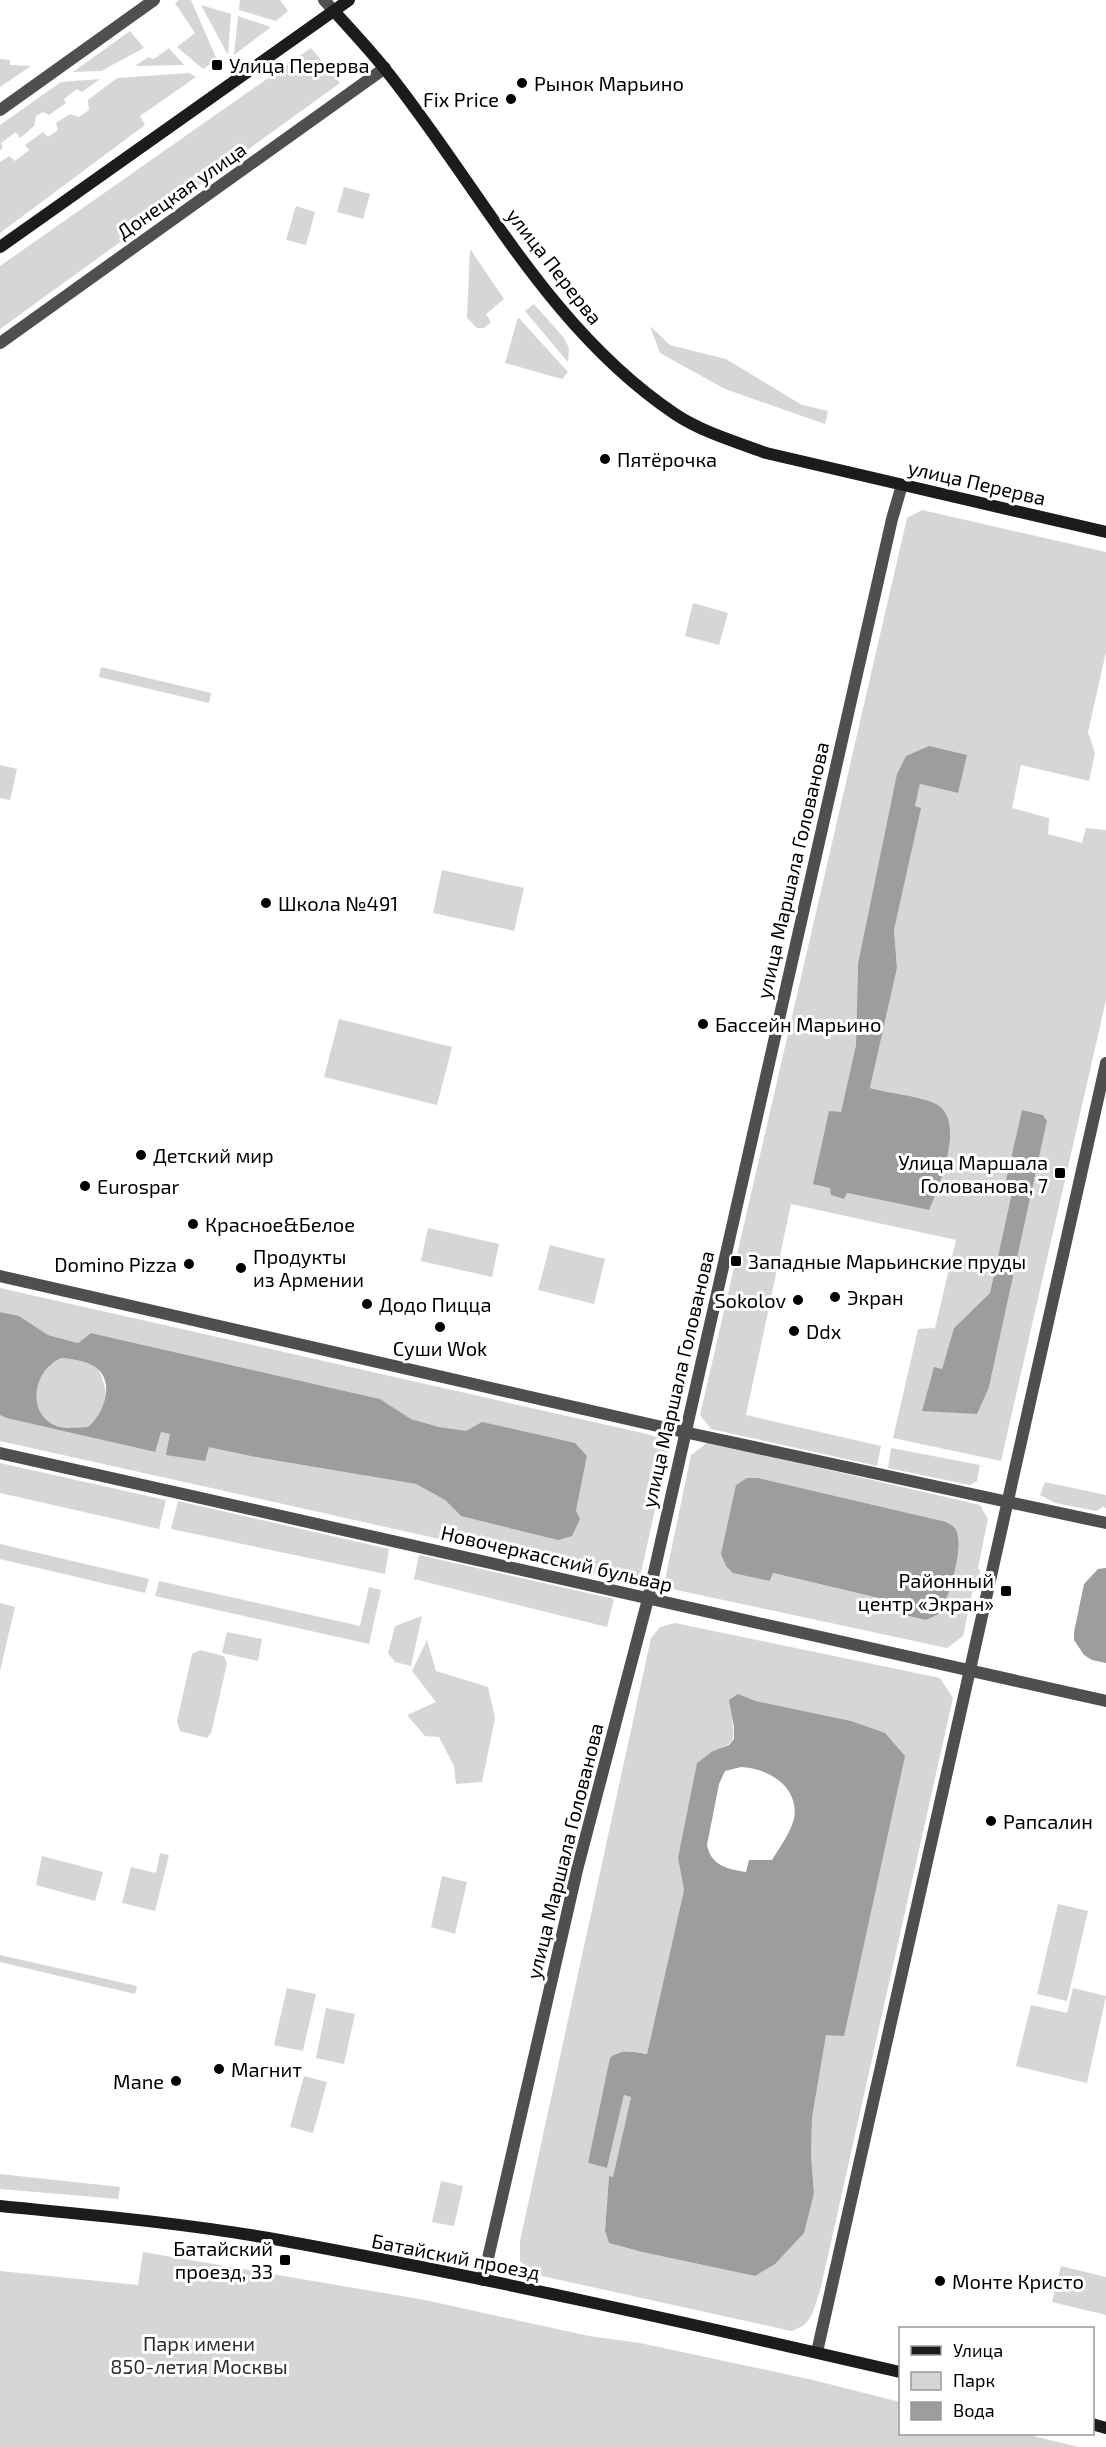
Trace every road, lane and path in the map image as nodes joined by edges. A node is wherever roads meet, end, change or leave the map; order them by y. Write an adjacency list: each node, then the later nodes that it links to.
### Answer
1 (154, 0): 6 (street)
2 (324, 0): 4 (street, улица Перерва)
3 (349, 0): 4 (main road)
4 (334, 11): 5 (main road, улица Перерва); 7 (main road)
5 (385, 68): 8 (street, Донецкая улица); 9 (main road, улица Перерва)
6 (0, 110)
7 (0, 247)
8 (0, 343)
9 (902, 485): 10 (main road, улица Перерва); 13 (street, улица Маршала Голованова)
10 (1106, 532)
11 (1106, 1063): 15 (street)
12 (0, 1276): 13 (street)
13 (684, 1432): 15 (street); 17 (street, улица Маршала Голованова)
14 (0, 1453): 17 (street, Новочеркасский бульвар)
15 (1008, 1501): 16 (street); 18 (street)
16 (1106, 1523)
17 (648, 1599): 18 (street, Новочеркасский бульвар); 21 (street, улица Маршала Голованова)
18 (970, 1672): 19 (street, Новочеркасский бульвар); 22 (street)
19 (1106, 1701)
20 (0, 2206): 21 (main road, Батайский проезд)
21 (483, 2280): 22 (main road, Батайский проезд)
22 (817, 2352): 23 (main road, Батайский проезд)
23 (899, 2372)

